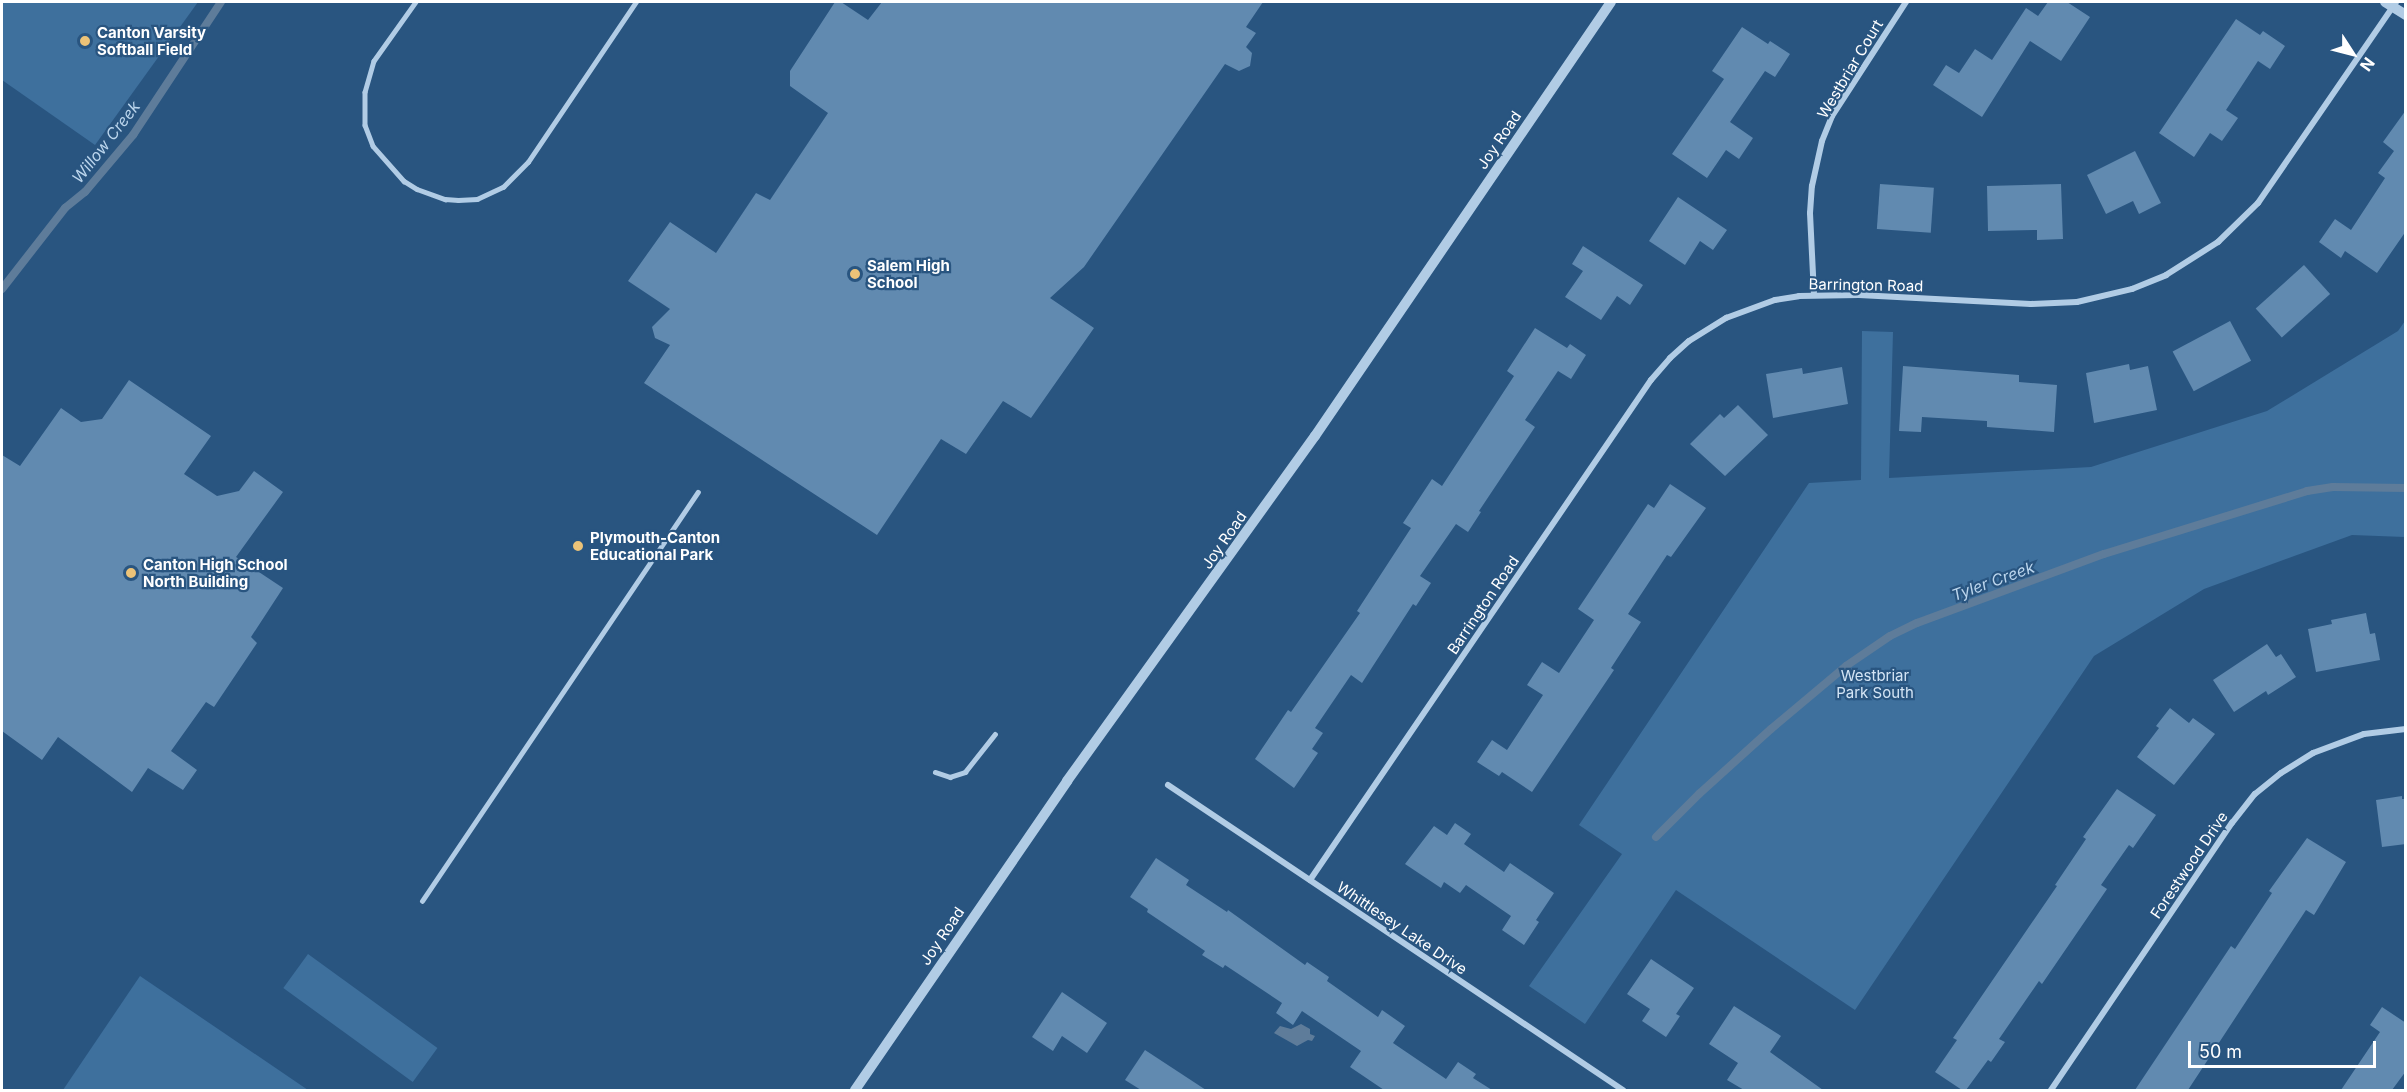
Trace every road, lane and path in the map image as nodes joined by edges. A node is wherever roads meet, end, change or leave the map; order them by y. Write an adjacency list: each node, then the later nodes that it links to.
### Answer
1 (416, 2): 2 (lane)
2 (636, 2)
3 (1611, 2): 15 (street, Joy Road)
4 (1906, 2): 7 (street, Westbriar Court)
5 (2391, 3): 6 (street); 7 (street, Barrington Road)
6 (2406, 15)
7 (1814, 295): 13 (street, Barrington Road)
8 (698, 492): 14 (lane)
9 (2406, 729): 17 (street, Forestwood Drive)
10 (995, 734): 11 (lane)
11 (935, 772)
12 (1168, 785): 13 (street, Whittlesey Lake Drive)
13 (1310, 880): 16 (street, Whittlesey Lake Drive)
14 (422, 901)
15 (855, 1090)
16 (1623, 1090)
17 (2051, 1090)

